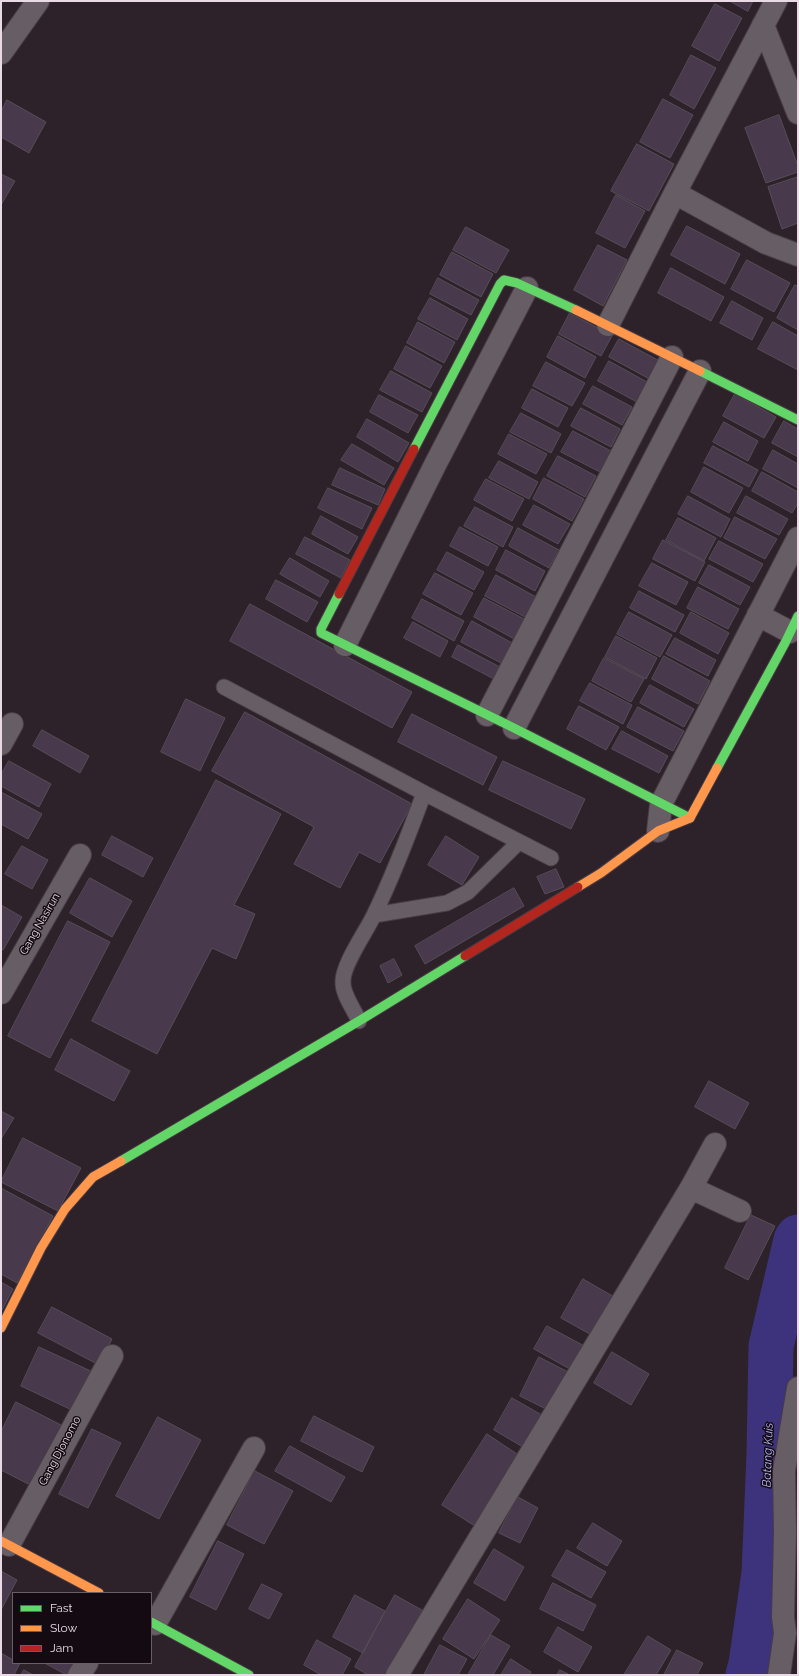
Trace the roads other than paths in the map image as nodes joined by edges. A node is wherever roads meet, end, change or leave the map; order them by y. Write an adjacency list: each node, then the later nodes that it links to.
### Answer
1 (38, 1): 4 (street)
2 (776, 1): 3 (street)
3 (763, 25): 5 (street); 6 (street)
4 (1, 53)
5 (798, 113)
6 (675, 193): 7 (street); 9 (street)
7 (798, 256)
8 (528, 288): 9 (main road); 13 (main road); 14 (street)
9 (608, 325): 10 (main road)
10 (672, 357): 11 (main road); 15 (street)
11 (700, 372): 12 (main road); 17 (street)
12 (798, 420)
13 (412, 453): 14 (street); 20 (main road)
14 (436, 463): 20 (street)
15 (583, 531): 17 (street); 22 (street)
16 (798, 538): 18 (street)
17 (610, 545): 24 (street)
18 (758, 615): 19 (street); 27 (street)
19 (794, 624): 28 (main road)
20 (345, 645): 22 (main road)
21 (224, 687): 26 (lane)
22 (487, 715): 24 (main road)
23 (12, 724): 25 (street)
24 (514, 728): 27 (main road)
25 (1, 744)
26 (424, 793): 30 (lane); 33 (lane)
27 (661, 804): 28 (main road); 29 (street)
28 (690, 818): 29 (main road)
29 (658, 831): 35 (main road)
30 (519, 842): 32 (lane); 33 (lane)
31 (80, 855): 34 (street, Gang Nasirun)
32 (551, 858)
33 (374, 915): 35 (lane)
34 (1, 994)
35 (359, 1021): 39 (main road)
36 (715, 1144): 37 (street)
37 (691, 1188): 38 (street); 51 (street)
38 (740, 1211)
39 (1, 1328)
40 (112, 1356): 44 (street, Gang Djonomo)
41 (798, 1388): 43 (street)
42 (254, 1448): 46 (street)
43 (792, 1534): 47 (street)
44 (5, 1543): 45 (main road)
45 (97, 1592)
46 (153, 1623): 50 (main road)
47 (791, 1634): 52 (street)
48 (86, 1664): 49 (street)
49 (79, 1675)
50 (249, 1675)
51 (397, 1675)
52 (779, 1675)

